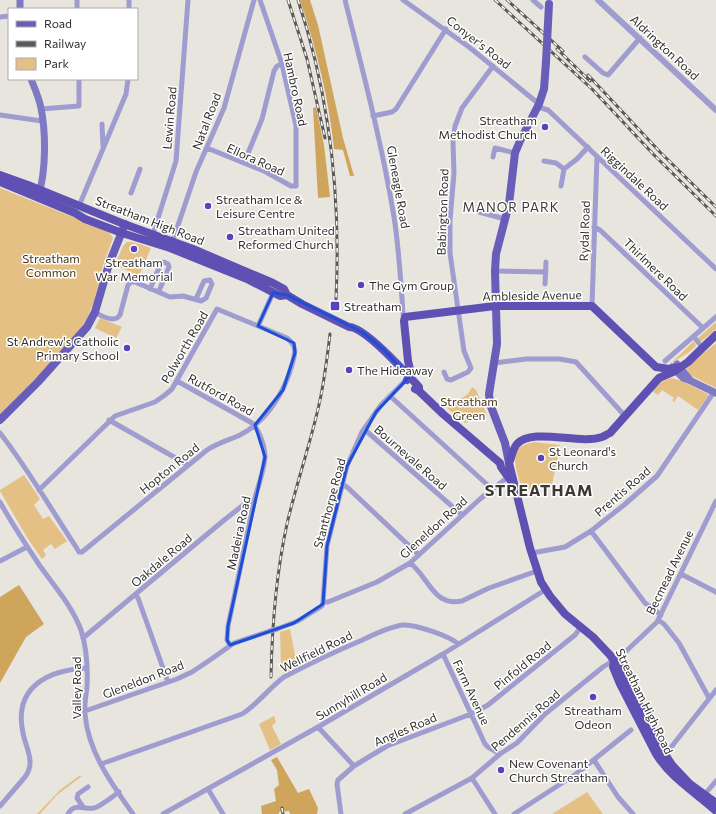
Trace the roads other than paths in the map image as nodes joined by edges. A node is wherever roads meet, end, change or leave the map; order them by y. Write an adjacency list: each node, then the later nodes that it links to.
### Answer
1 (188, 0): 47 (street, Lewin Road)
2 (254, 0): 26 (street, Natal Road)
3 (260, 0): 13 (street, Hambro Road)
4 (345, 0): 22 (street, Gleneagle Road)
5 (404, 0): 10 (street, Conyer's Road)
6 (533, 0): 9 (street)
7 (598, 0): 8 (street, Aldrington Road)
8 (606, 3): 11 (street, Aldrington Road)
9 (546, 4): 18 (main road, bridge)
10 (446, 29): 14 (street, Conyer's Road); 22 (street)
11 (640, 38): 12 (street); 20 (street, Aldrington Road)
12 (585, 57)
13 (282, 64): 32 (street); 37 (street, Hambro Road)
14 (493, 66): 18 (street, Conyer's Road); 61 (street, Babington Road)
15 (31, 80): 19 (main road)
16 (79, 80): 19 (street)
17 (128, 80): 27 (street)
18 (539, 104): 25 (street, Riggindale Road); 28 (main road)
19 (41, 109): 23 (main road)
20 (716, 110)
21 (0, 115): 23 (street)
22 (373, 116): 64 (street, Gleneagle Road)
23 (42, 121): 40 (main road)
24 (102, 124): 27 (street)
25 (588, 147): 29 (street, Riggindale Road); 34 (street)
26 (207, 148): 32 (street, Ellora Road); 48 (street, Natal Road)
27 (103, 149): 41 (street)
28 (515, 153): 30 (street); 43 (main road)
29 (597, 156): 45 (street, Rydal Road); 50 (street, Riggindale Road)
30 (493, 158)
31 (544, 161): 34 (street)
32 (244, 163): 37 (street, Ellora Road)
33 (140, 169): 39 (street)
34 (564, 169): 38 (street)
35 (0, 175): 40 (highway, Streatham High Road)
36 (0, 182): 40 (highway, Streatham High Road)
37 (296, 186)
38 (561, 186)
39 (131, 193)
40 (39, 194): 41 (highway, Streatham High Road); 46 (highway, Streatham High Road)
41 (79, 206): 44 (highway, Streatham High Road)
42 (479, 212): 43 (street)
43 (505, 219): 51 (main road)
44 (125, 224): 46 (main road); 47 (highway, Streatham High Road)
45 (594, 227): 60 (street, Rydal Road); 67 (street, Thirlmere Road)
46 (122, 233): 48 (highway, Streatham High Road); 62 (main road)
47 (153, 234): 48 (highway, Streatham High Road)
48 (171, 245): 56 (highway, Streatham High Road); 57 (highway, Streatham High Road)
49 (546, 262): 52 (street)
50 (716, 269)
51 (494, 271): 52 (street); 59 (main road)
52 (546, 272): 53 (street)
53 (545, 284)
54 (150, 289): 55 (street); 55 (street); 62 (street)
55 (158, 291): 58 (street)
56 (273, 293): 57 (highway, Streatham High Road); 65 (street)
57 (287, 295): 66 (highway, Streatham High Road)
58 (196, 299)
59 (495, 306): 60 (highway, Ambleside Avenue); 61 (highway, Ambleside Avenue); 72 (main road)
60 (592, 306): 74 (highway, Ambleside Avenue)
61 (457, 311): 64 (highway, Ambleside Avenue); 75 (street, Babington Road)
62 (94, 312): 82 (main road)
63 (716, 316): 67 (street)
64 (405, 317): 71 (highway, Gleneagle Road)
65 (258, 326): 78 (street, Polworth Road); 84 (street, Hopton Road)
66 (349, 328): 73 (highway, Streatham High Road); 77 (highway, Streatham High Road)
67 (703, 328): 69 (street)
68 (716, 335): 70 (highway)
69 (694, 337): 70 (street); 74 (street)
70 (700, 350): 74 (highway)
71 (408, 361): 73 (highway); 77 (highway, Gleneagle Road)
72 (494, 363): 81 (street); 88 (main road)
73 (398, 365): 77 (highway, Streatham High Road)
74 (670, 367): 76 (highway); 76 (highway); 79 (main road)
75 (444, 372)
76 (659, 378): 81 (highway)
77 (407, 379): 80 (street, Stanthorpe Road); 89 (highway, Streatham High Road)
78 (177, 381): 83 (street, Polworth Road); 84 (street, Rutford Road)
79 (715, 392): 101 (street, Prentis Road)
80 (390, 396): 85 (street, Stanthorpe Road); 95 (street)
81 (625, 416): 87 (highway)
82 (0, 420)
83 (109, 420): 91 (street); 96 (street, Polworth Road)
84 (255, 425): 91 (street, Hopton Road); 97 (street, Madeira Road)
85 (364, 429): 93 (street, Stanthorpe Road); 100 (street, Bournevale Road)
86 (0, 433): 96 (street, Hopton Road)
87 (519, 442): 88 (main road); 90 (highway)
88 (505, 444): 90 (main road)
89 (500, 462): 90 (highway, Streatham High Road); 92 (highway, Streatham High Road)
90 (509, 464): 94 (highway, Streatham High Road)
91 (188, 465): 96 (street, Hopton Road)
92 (508, 477): 94 (highway, Streatham High Road); 95 (street, Gleneldon Road)
93 (342, 484): 104 (street); 112 (street, Stanthorpe Road)
94 (515, 487): 103 (highway, Streatham High Road)
95 (492, 489): 100 (street, Gleneldon Road)
96 (39, 490)
97 (254, 501): 111 (street, Oakdale Road); 117 (street, Madeira Road)
98 (716, 501): 108 (street, Becmead Avenue)
99 (0, 502): 102 (street, Valley Road)
100 (462, 515): 104 (street, Gleneldon Road)
101 (591, 531): 103 (street, Prentis Road); 113 (street)
102 (27, 547): 105 (street); 115 (street, Valley Road)
103 (532, 553): 107 (highway, Streatham High Road)
104 (418, 555): 106 (street, Gleneldon Road)
105 (0, 561)
106 (410, 563): 107 (street); 112 (street, Gleneldon Road)
107 (537, 571): 109 (highway, Streatham High Road)
108 (681, 574): 110 (street); 113 (street, Becmead Avenue)
109 (545, 590): 114 (highway, Streatham High Road); 116 (street, Sunnyhill Road)
110 (716, 592)
111 (135, 595): 115 (street, Oakdale Road); 121 (street)
112 (323, 602): 117 (street, Gleneldon Road, bridge)
113 (660, 618): 119 (street, Becmead Avenue); 123 (street)
114 (581, 627): 119 (highway, Streatham High Road); 125 (street, Pinfold Road)
115 (83, 638): 120 (street, Valley Road)
116 (458, 644): 118 (street, Sunnyhill Road); 131 (street, Wellfield Road)
117 (230, 645): 121 (street, Gleneldon Road)
118 (443, 654): 125 (street, Farm Avenue); 126 (street, Sunnyhill Road)
119 (614, 661): 128 (highway, Streatham High Road); 129 (street, Pendennis Road); 142 (highway, Streatham High Road)
120 (87, 668): 124 (street, Valley Road); 139 (street)
121 (168, 682): 124 (street, Gleneldon Road)
122 (716, 690): 123 (street)
123 (709, 698): 128 (street)
124 (85, 711): 131 (street, Valley Road)
125 (471, 714): 129 (street, Farm Avenue); 132 (street, Angles Road)
126 (318, 727): 132 (street); 136 (street, Sunnyhill Road)
127 (631, 730): 130 (street)
128 (663, 751): 138 (highway, Streatham High Road)
129 (500, 754): 133 (street, Pendennis Road)
130 (594, 760): 150 (street); 151 (street)
131 (101, 764): 137 (street, Valley Road)
132 (354, 766): 147 (street, Angles Road)
133 (472, 778): 148 (street, Pendennis Road); 149 (street)
134 (716, 781): 138 (street)
135 (88, 787): 141 (street)
136 (208, 789): 145 (street, Sunnyhill Road); 146 (street)
137 (119, 792): 141 (street); 144 (street, Valley Road)
138 (706, 794): 140 (highway, Streatham High Road)
139 (1, 803)
140 (716, 803)
141 (83, 807): 143 (street)
142 (716, 811)
143 (68, 814)
144 (133, 814)
145 (163, 814)
146 (223, 814)
147 (341, 814)
148 (405, 814)
149 (495, 814)
150 (514, 814)
151 (633, 814)

